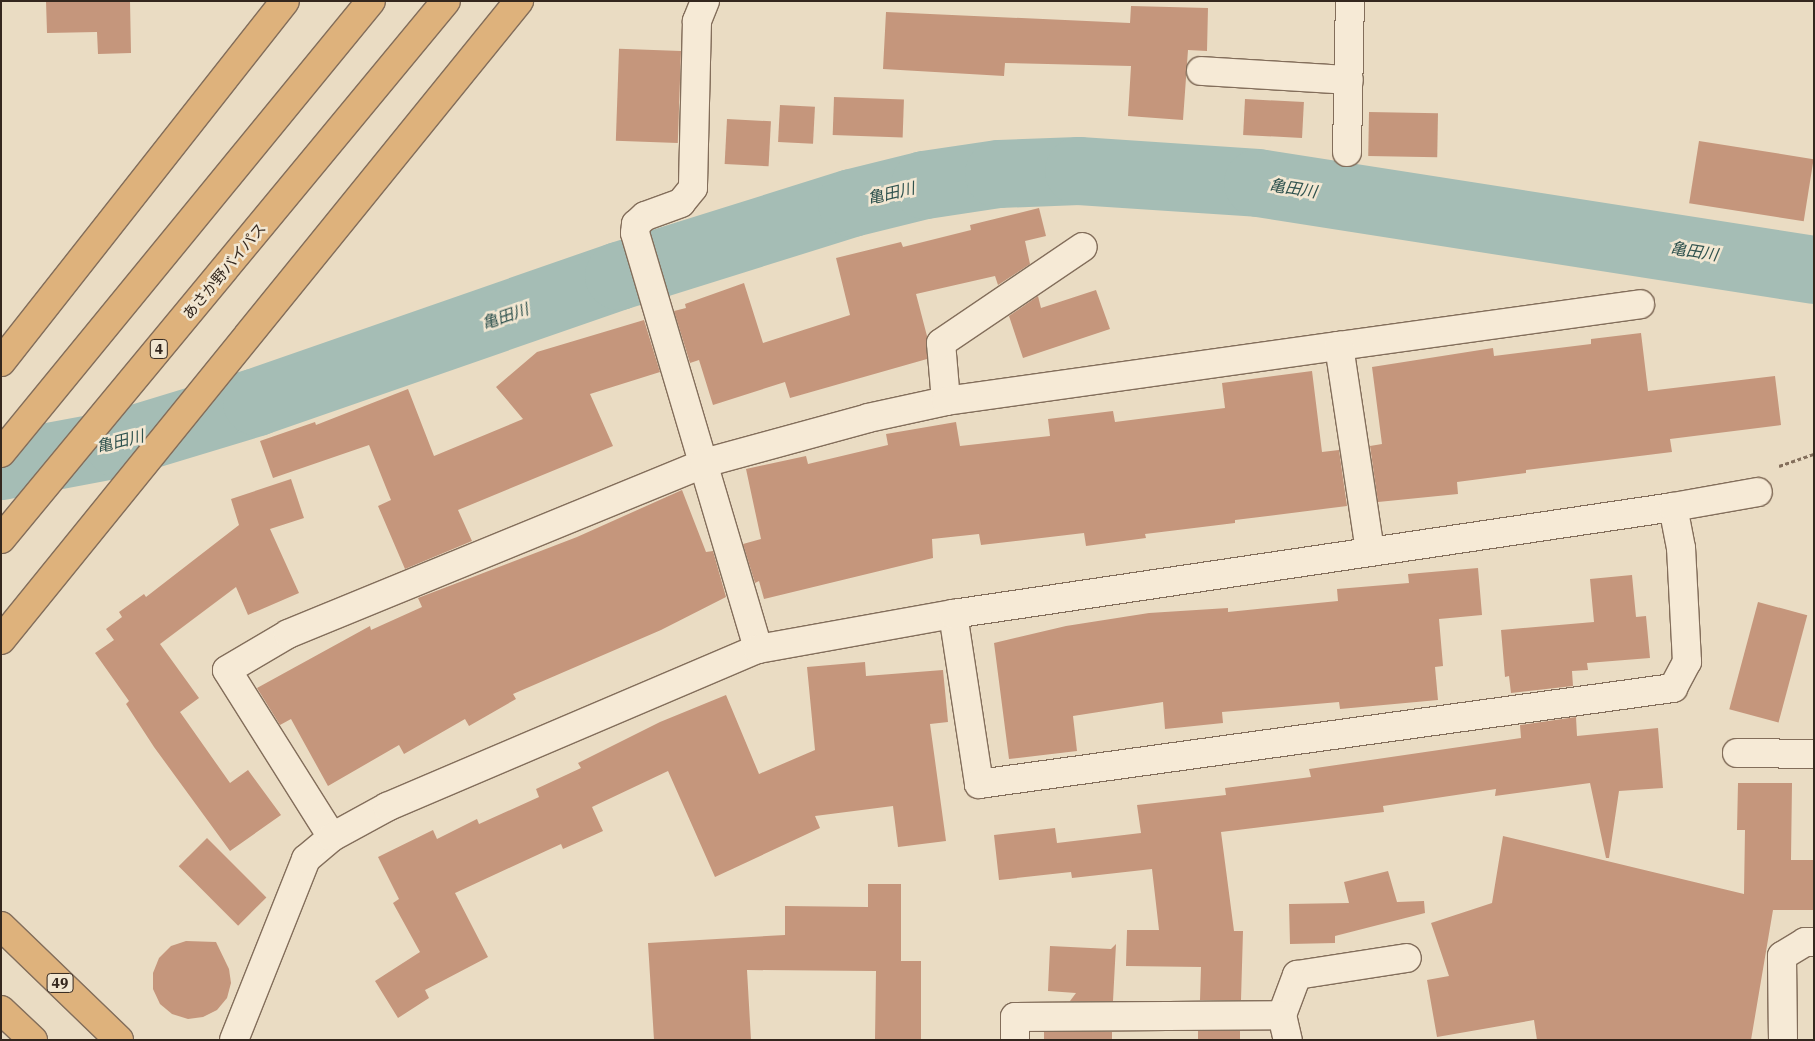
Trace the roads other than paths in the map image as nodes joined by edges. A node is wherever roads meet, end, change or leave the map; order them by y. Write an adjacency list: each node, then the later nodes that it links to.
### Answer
1 (285, 1): 13 (highway)
2 (371, 1): 15 (highway)
3 (446, 1): 19 (highway, あさか野バイパス / 4)
4 (519, 1): 22 (highway)
5 (705, 1): 16 (street)
6 (1350, 1): 8 (street)
7 (1201, 71): 8 (street)
8 (1348, 80): 9 (street)
9 (1347, 152)
10 (1084, 247): 14 (street)
11 (1640, 304): 12 (street)
12 (1339, 346): 14 (street); 20 (street)
13 (1, 362)
14 (946, 401): 16 (street)
15 (1, 453)
16 (704, 463): 23 (street); 26 (street)
17 (1758, 492): 18 (street)
18 (1673, 507): 20 (street); 21 (street)
19 (1, 539)
20 (1370, 552): 21 (street)
21 (953, 614): 23 (street)
22 (1, 640)
23 (758, 649): 26 (street)
24 (1736, 753): 25 (street)
25 (1814, 754)
26 (332, 837): 34 (street)
27 (1, 926): 33 (highway, 49)
28 (1814, 942): 36 (street)
29 (1407, 958): 31 (street)
30 (1, 1010): 32 (highway)
31 (1285, 1028): 35 (street)
32 (33, 1040)
33 (119, 1040)
34 (234, 1040)
35 (1015, 1040)
36 (1783, 1040)

